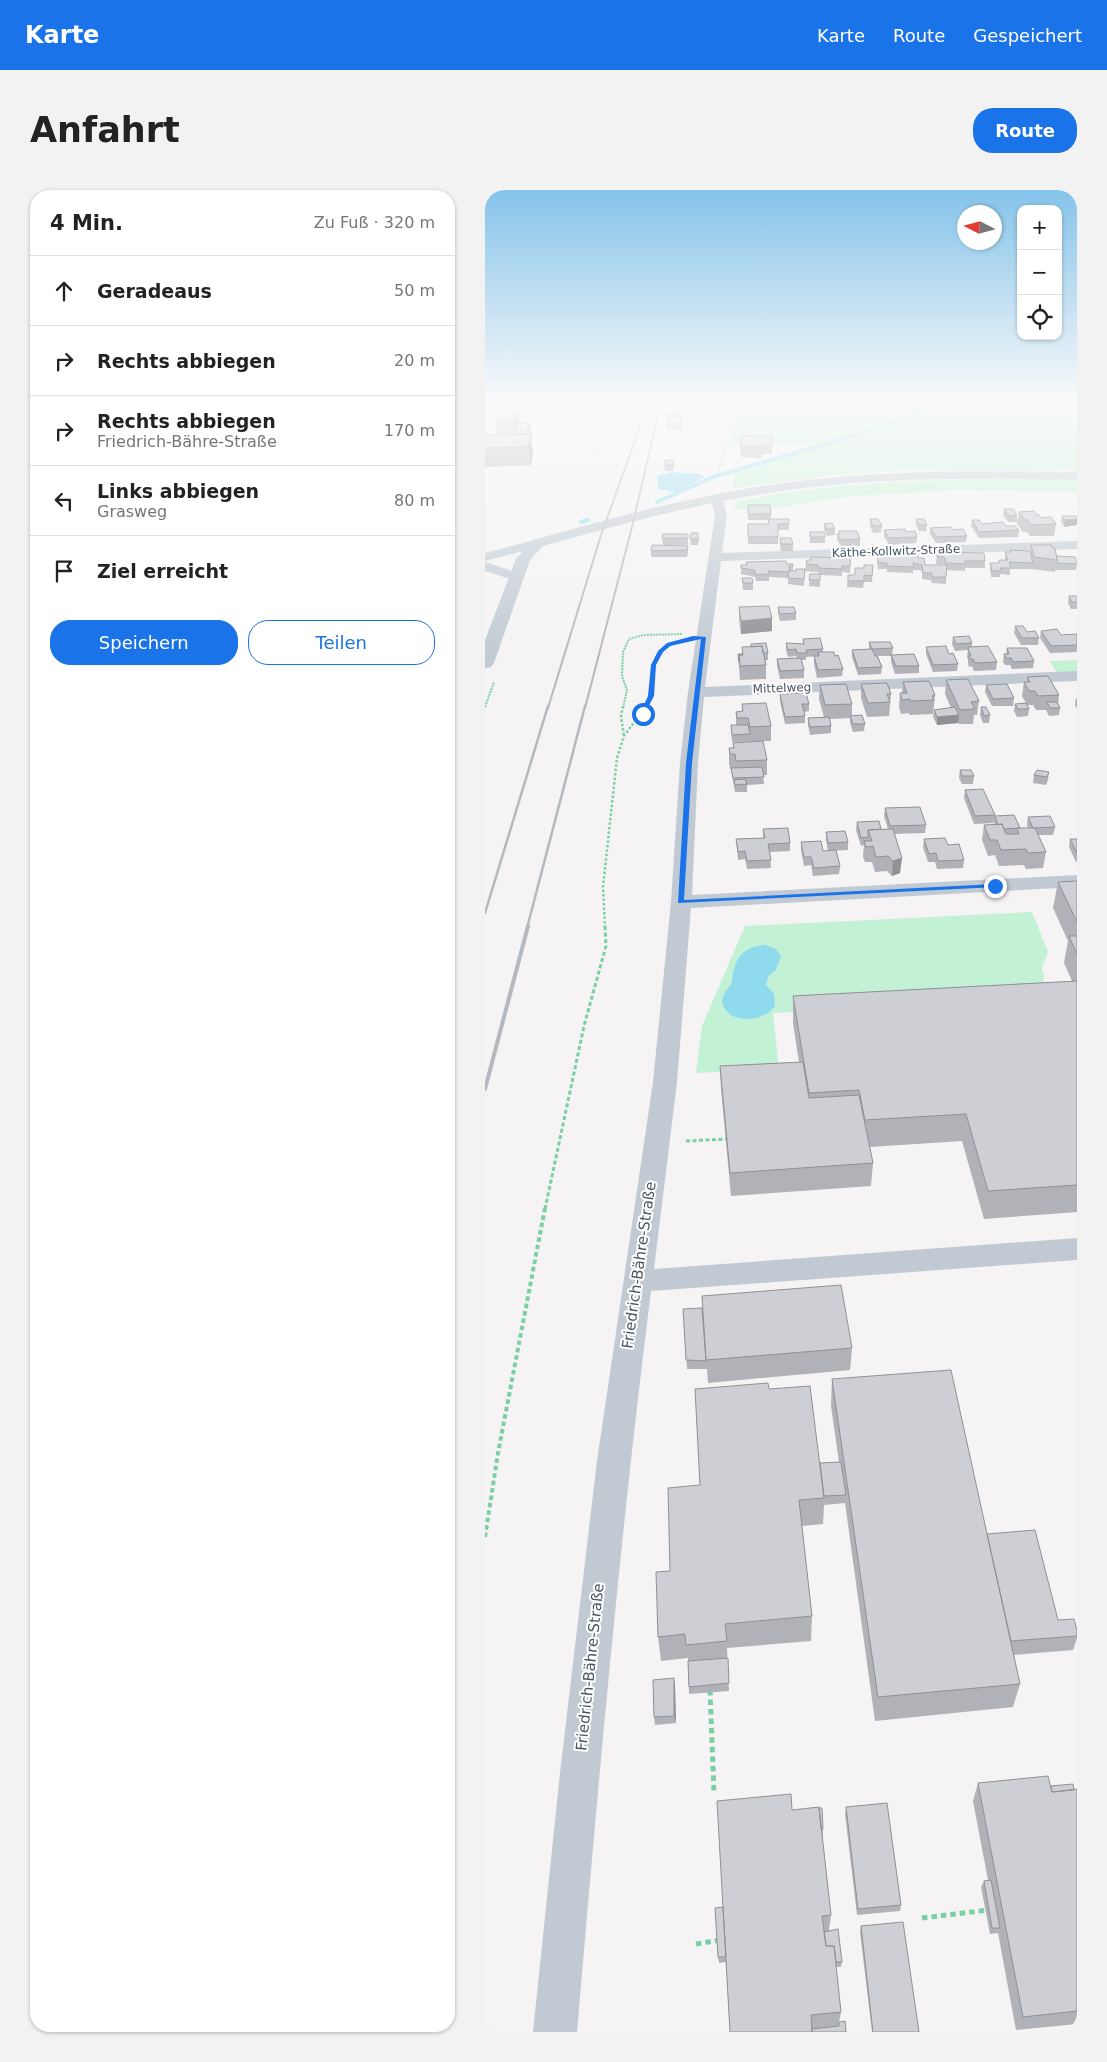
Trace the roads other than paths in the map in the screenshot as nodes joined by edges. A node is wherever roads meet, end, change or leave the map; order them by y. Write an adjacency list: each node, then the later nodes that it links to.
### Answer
1 (775, 488): 2 (street)
2 (716, 498): 3 (street); 6 (street, Friedrich-Bähre-Straße)
3 (538, 544): 5 (street); 8 (street)
4 (1077, 545): 6 (street, Käthe-Kollwitz-Straße)
5 (485, 557)
6 (715, 557): 11 (street, Friedrich-Bähre-Straße)
7 (485, 566): 8 (street)
8 (516, 577): 9 (street)
9 (485, 663)
10 (1077, 676): 11 (street, Mittelweg)
11 (696, 692): 13 (street, Friedrich-Bähre-Straße)
12 (1077, 881): 13 (street)
13 (681, 902): 15 (street, Friedrich-Bähre-Straße)
14 (1077, 1249): 15 (street)
15 (637, 1281): 16 (street, Friedrich-Bähre-Straße)
16 (555, 2032)

